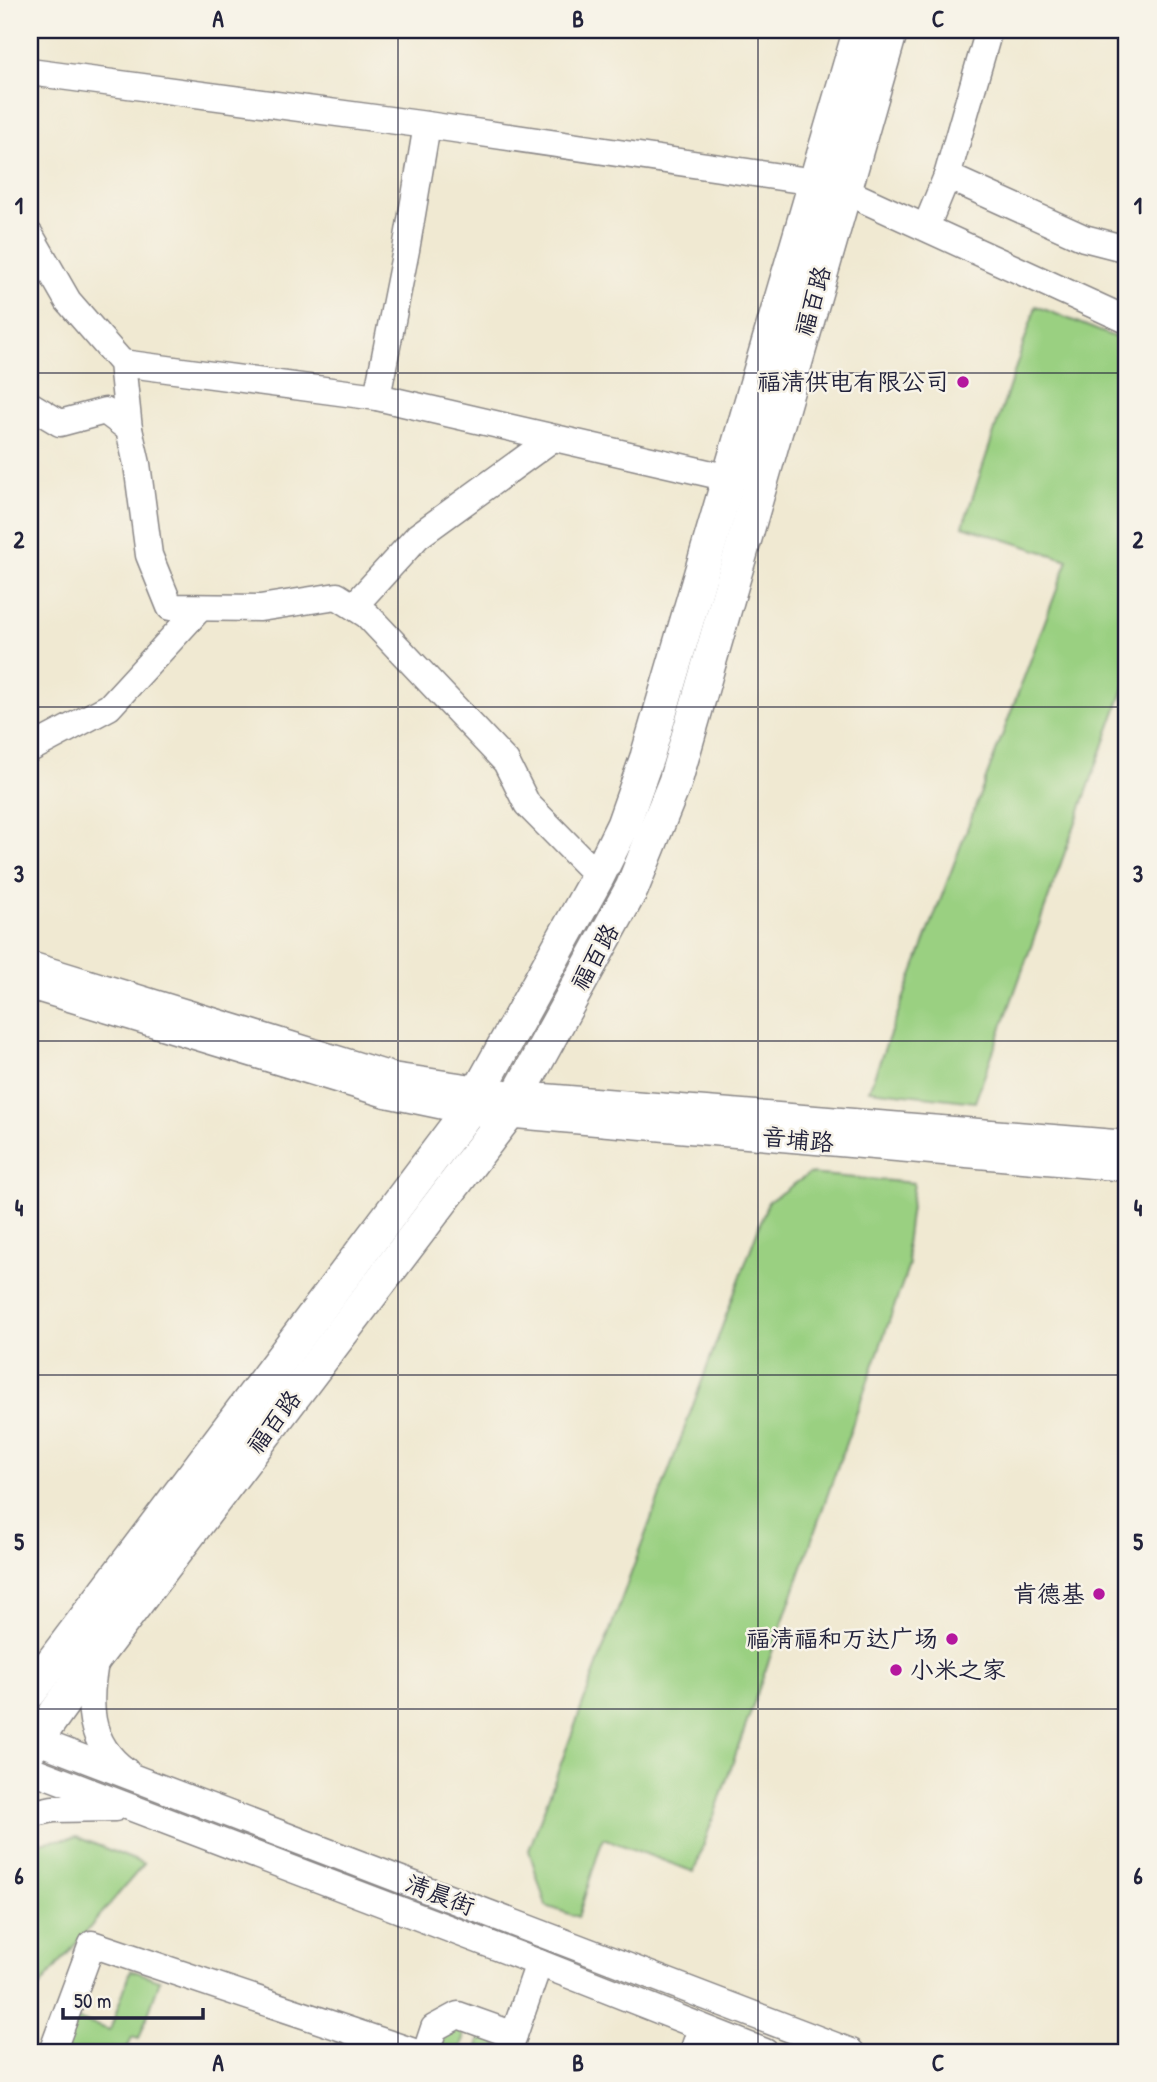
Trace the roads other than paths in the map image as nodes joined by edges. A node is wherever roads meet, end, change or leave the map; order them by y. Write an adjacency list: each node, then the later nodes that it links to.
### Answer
1 (860, 30): 7 (main road, 福百路)
2 (891, 30): 7 (main road, 福百路)
3 (989, 30): 6 (street)
4 (30, 72): 5 (street)
5 (427, 125): 7 (street); 13 (street)
6 (947, 176): 8 (street); 10 (street)
7 (830, 186): 8 (street); 17 (main road, 福百路); 25 (main road, 福百路)
8 (926, 227): 11 (street)
9 (30, 235): 12 (street)
10 (1127, 250)
11 (1127, 320)
12 (122, 363): 13 (street); 15 (street)
13 (377, 397): 16 (street)
14 (30, 405): 15 (street)
15 (129, 429): 19 (street)
16 (553, 438): 17 (street); 18 (street)
17 (729, 478): 21 (main road, 福百路)
18 (354, 607): 19 (street); 21 (street)
19 (200, 608): 20 (street)
20 (30, 749)
21 (598, 876): 24 (main road, 福百路)
22 (30, 965): 24 (street)
23 (30, 986): 24 (street)
24 (474, 1101): 25 (street, 音埔路); 28 (main road, 福百路)
25 (513, 1105): 26 (street, 音埔路); 27 (street, 音埔路); 29 (main road, 福百路)
26 (1127, 1144)
27 (1127, 1168)
28 (66, 1640): 30 (street); 31 (main road, 福百路)
29 (97, 1655): 32 (main road, 福百路); 33 (street)
30 (30, 1662)
31 (30, 1692)
32 (31, 1749): 33 (street, 清晨街); 34 (street, 清晨街)
33 (139, 1780): 43 (street, 清晨街)
34 (131, 1808): 35 (street); 36 (street, 清晨街)
35 (30, 1814)
36 (539, 1962): 37 (street, 清晨街); 38 (street)
37 (697, 2040): 42 (street, 清晨街)
38 (511, 2044): 41 (street)
39 (52, 2052): 40 (street)
40 (414, 2052)
41 (426, 2052)
42 (765, 2052)
43 (851, 2052)

